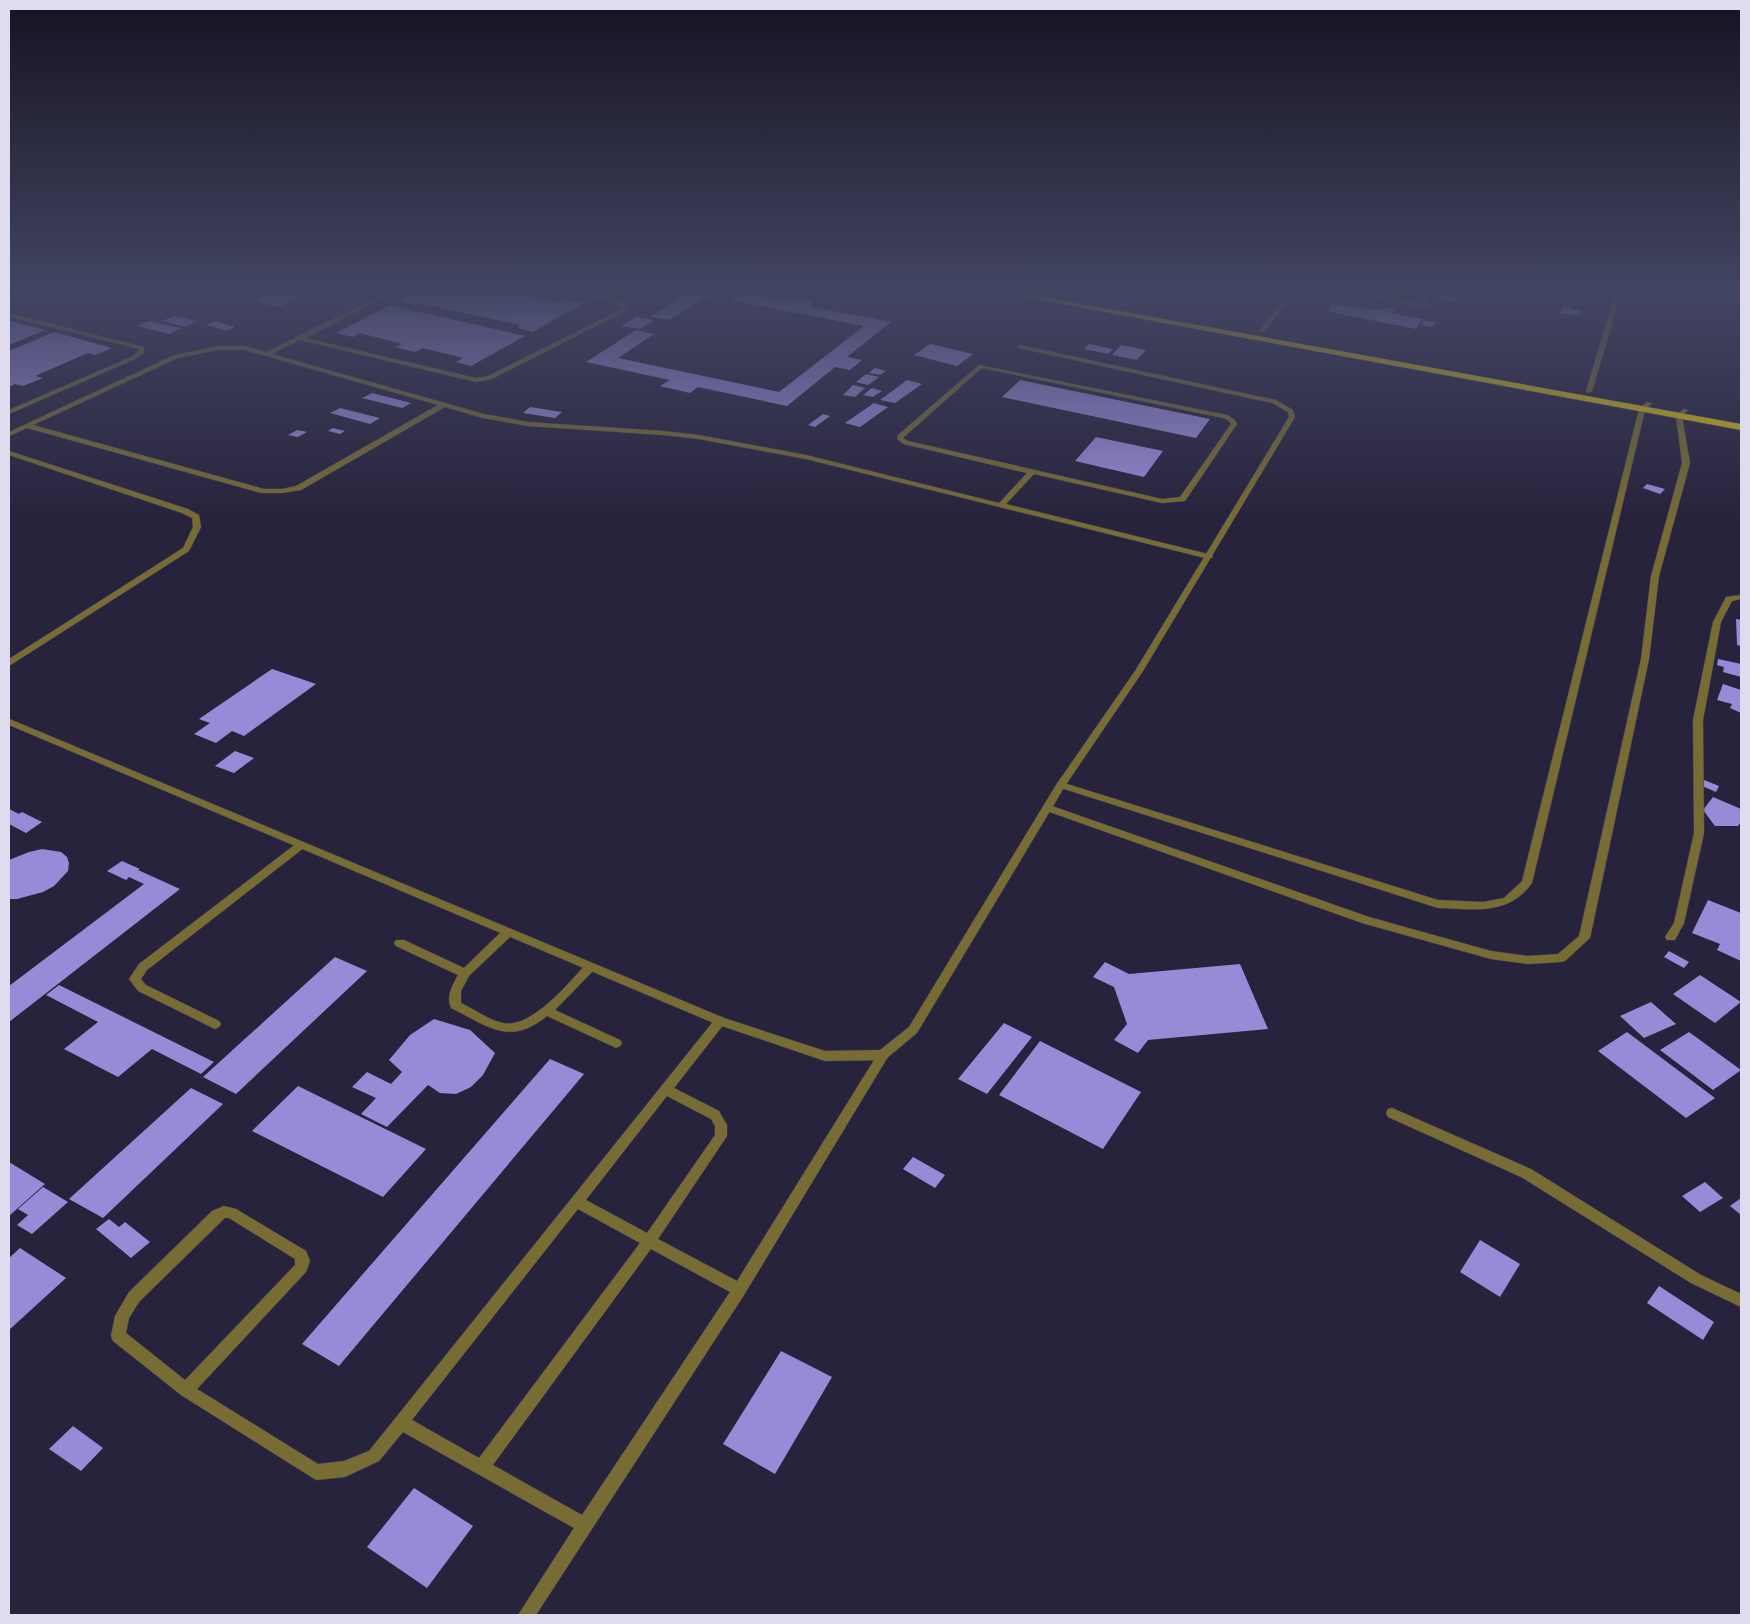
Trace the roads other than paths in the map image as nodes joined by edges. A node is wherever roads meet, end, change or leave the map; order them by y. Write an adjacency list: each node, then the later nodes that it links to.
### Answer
1 (111, 368): 12 (street)
2 (152, 368): 15 (street)
3 (313, 368): 17 (street)
4 (420, 368): 5 (street)
5 (510, 368)
6 (978, 368): 26 (street)
7 (990, 368): 26 (street)
8 (1118, 368): 28 (street)
9 (1430, 368): 18 (highway)
10 (1460, 368): 16 (highway)
11 (1596, 368): 16 (street)
12 (92, 376): 13 (street); 19 (street)
13 (100, 379)
14 (109, 381): 15 (street)
15 (118, 384): 22 (street)
16 (1589, 391): 18 (highway)
17 (442, 406): 22 (street); 27 (street)
18 (1646, 406): 20 (highway); 32 (street)
19 (9, 412)
20 (1682, 413): 21 (highway); 23 (highway); 33 (street)
21 (1741, 419)
22 (27, 426): 24 (street)
23 (1741, 427)
24 (9, 434)
25 (9, 453): 30 (street)
26 (1033, 472): 27 (street)
27 (1002, 504): 28 (street)
28 (1209, 557): 32 (street)
29 (1741, 597): 36 (street)
30 (9, 663)
31 (9, 722): 34 (street)
32 (1061, 785): 33 (street)
33 (1048, 808): 44 (street)
34 (301, 845): 35 (street); 42 (street)
35 (507, 932): 38 (street); 39 (street)
36 (1671, 937)
37 (400, 943): 39 (street)
38 (590, 967): 40 (street); 41 (street)
39 (466, 973): 40 (street)
40 (547, 1011): 43 (street)
41 (720, 1021): 44 (street); 45 (street)
42 (214, 1024)
43 (616, 1043)
44 (883, 1055): 49 (street)
45 (665, 1089): 47 (street); 48 (street)
46 (1392, 1112): 50 (street)
47 (576, 1201): 48 (street); 52 (street)
48 (650, 1240): 49 (street); 53 (street)
49 (739, 1290): 54 (street)
50 (1741, 1301)
51 (186, 1390): 51 (street); 52 (street)
52 (400, 1422): 53 (street)
53 (482, 1467): 54 (street)
54 (584, 1525): 55 (street)
55 (526, 1615)

